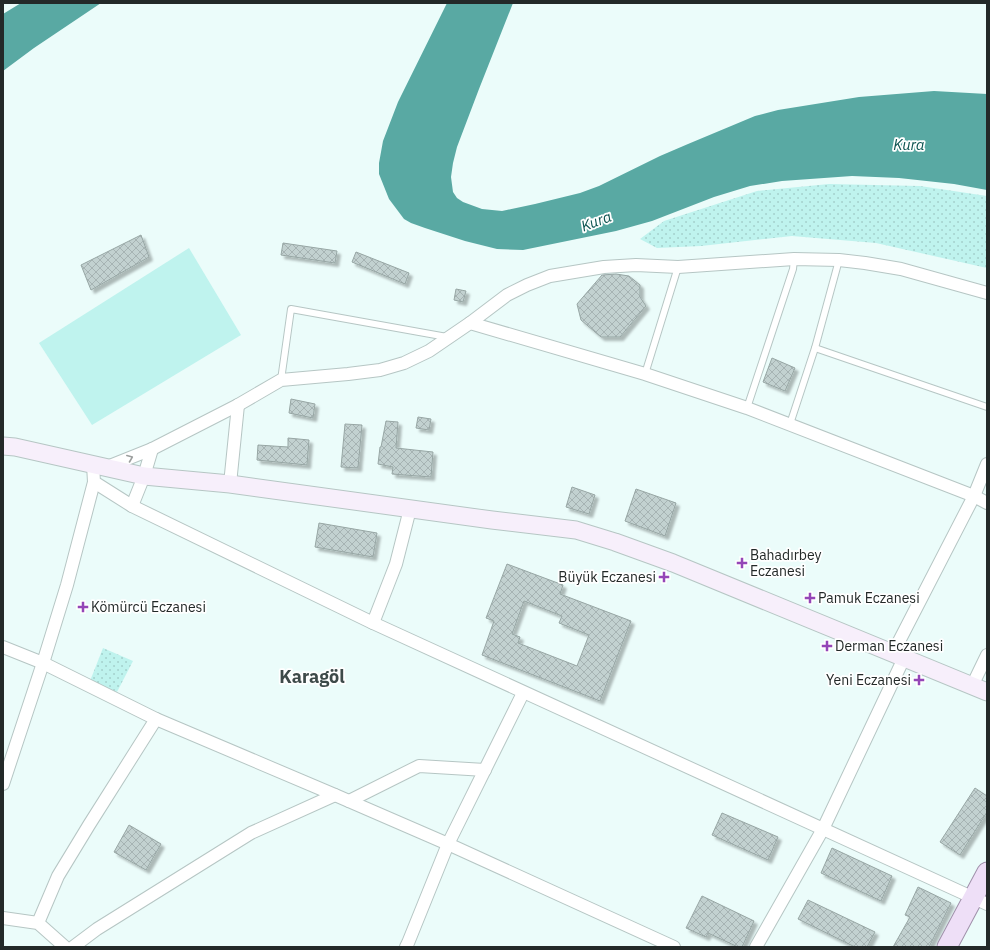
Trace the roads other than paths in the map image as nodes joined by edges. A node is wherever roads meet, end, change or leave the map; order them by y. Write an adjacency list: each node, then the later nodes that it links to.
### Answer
1 (794, 258): 2 (street); 3 (street); 12 (lane)
2 (839, 260): 4 (street); 7 (lane)
3 (678, 267): 5 (street); 8 (lane)
4 (987, 293)
5 (470, 323): 6 (street); 8 (street)
6 (450, 338): 9 (street); 9 (lane)
7 (815, 348): 11 (lane); 13 (lane)
8 (645, 374): 12 (street)
9 (281, 380): 10 (street)
10 (238, 405): 15 (street); 20 (street)
11 (987, 407)
12 (747, 408): 13 (street)
13 (790, 424): 21 (street)
14 (3, 446): 17 (main road)
15 (152, 449): 17 (street, one-way to 15); 18 (street)
16 (987, 464): 21 (street)
17 (100, 466): 18 (main road); 19 (street)
18 (144, 476): 20 (main road); 23 (street)
19 (94, 482): 23 (street); 29 (street)
20 (230, 484): 24 (main road)
21 (974, 496): 22 (street); 27 (street)
22 (987, 504)
23 (132, 506): 25 (street)
24 (410, 509): 25 (street); 27 (main road)
25 (373, 623): 32 (street)
26 (3, 647): 29 (street)
27 (899, 655): 30 (main road); 38 (street)
28 (987, 655): 30 (street)
29 (43, 663): 33 (street); 35 (street)
30 (972, 686): 31 (main road)
31 (987, 692)
32 (523, 693): 34 (street); 38 (street)
33 (156, 719): 36 (street); 43 (street)
34 (484, 770): 37 (street); 39 (street)
35 (3, 784)
36 (335, 795): 37 (street); 46 (street)
37 (349, 801): 39 (street)
38 (823, 829): 41 (street); 48 (street)
39 (448, 844): 44 (street); 47 (street)
40 (987, 872): 41 (main road)
41 (980, 901): 49 (main road)
42 (3, 918): 43 (street)
43 (38, 923): 45 (street)
44 (410, 946)
45 (65, 947)
46 (73, 947)
47 (674, 947)
48 (756, 947)
49 (947, 947)

